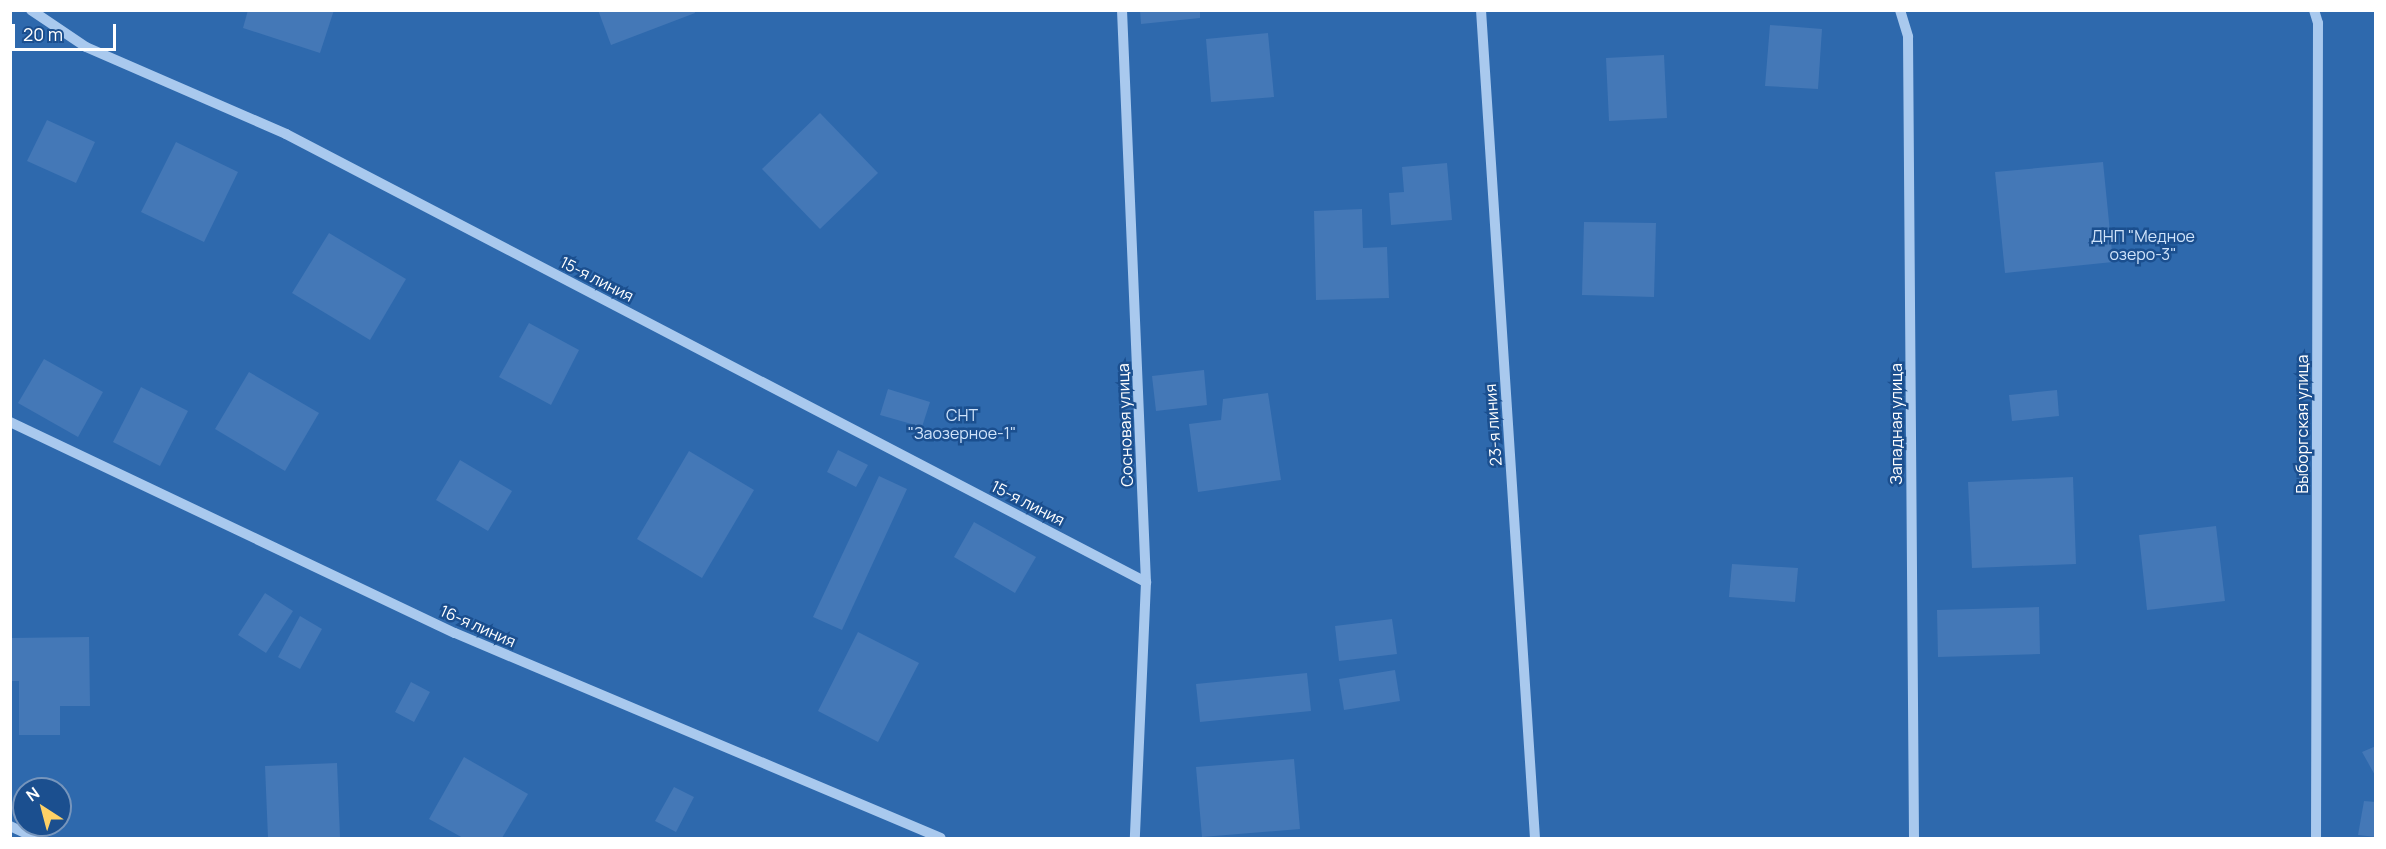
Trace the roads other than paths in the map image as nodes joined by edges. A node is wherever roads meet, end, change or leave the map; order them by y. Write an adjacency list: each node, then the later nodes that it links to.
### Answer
1 (31, 10): 7 (street, 15-я линия)
2 (1122, 10): 7 (street, Сосновая улица)
3 (1481, 10): 12 (street, 23-я линия)
4 (1900, 10): 13 (street, Западная улица)
5 (2314, 10): 14 (street, Выборгская улица)
6 (10, 422): 10 (street, 16-я линия)
7 (1146, 582): 11 (street, Сосновая улица)
8 (10, 826): 9 (street)
9 (36, 838)
10 (941, 838)
11 (1135, 838)
12 (1535, 838)
13 (1914, 838)
14 (2316, 838)

